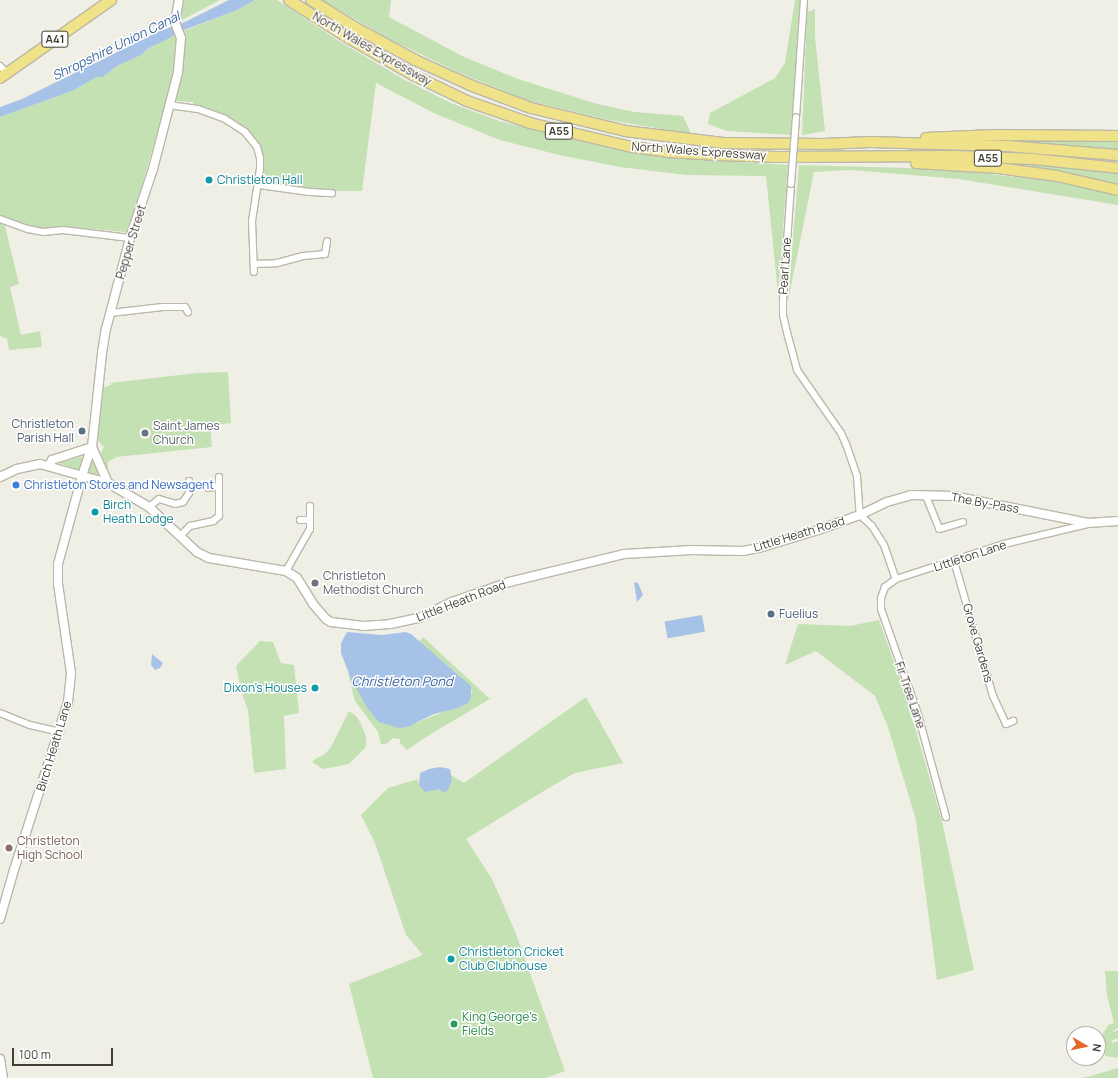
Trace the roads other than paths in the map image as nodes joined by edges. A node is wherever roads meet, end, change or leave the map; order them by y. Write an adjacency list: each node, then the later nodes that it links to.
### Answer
1 (110, 0): 6 (highway, A41)
2 (179, 0): 7 (street, Pepper Street)
3 (290, 0): 11 (highway, North Wales Expressway / A55)
4 (311, 0): 9 (highway, North Wales Expressway / A55)
5 (804, 0): 35 (street, Pearl Lane, bridge)
6 (2, 72)
7 (169, 105): 13 (street); 17 (street, Pepper Street)
8 (1118, 136): 9 (highway)
9 (870, 142): 10 (highway, North Wales Expressway / A55)
10 (1118, 155)
11 (858, 156): 12 (highway, North Wales Expressway / A55); 14 (highway)
12 (1118, 168)
13 (258, 185): 15 (street); 19 (street)
14 (1118, 190)
15 (332, 193)
16 (0, 219): 17 (street)
17 (130, 238): 22 (street, Pepper Street)
18 (327, 242): 19 (street)
19 (254, 264): 20 (street)
20 (254, 272)
21 (188, 312): 22 (street)
22 (110, 313): 23 (street, Pepper Street)
23 (91, 448): 24 (street); 25 (street, Pepper Street); 29 (street)
24 (49, 465): 25 (street); 26 (street)
25 (82, 476): 29 (street); 47 (street, Birch Heath Lane)
26 (0, 477)
27 (219, 477): 30 (street)
28 (189, 481): 34 (street)
29 (108, 483): 34 (street)
30 (219, 486): 31 (street); 41 (street)
31 (208, 488)
32 (926, 496): 35 (street, The By-Pass); 39 (street); 40 (street, The By-Pass)
33 (310, 506): 37 (street)
34 (149, 507): 41 (street)
35 (860, 515): 43 (street, Little Heath Road); 44 (street)
36 (300, 520): 37 (street)
37 (310, 520): 43 (street)
38 (1118, 521): 40 (street, Littleton Lane)
39 (963, 522)
40 (1088, 524): 42 (street, Littleton Lane)
41 (181, 535): 43 (street)
42 (954, 561): 44 (street, Littleton Lane); 46 (street, Grove Gardens)
43 (286, 571)
44 (896, 579): 48 (street, Fir Tree Lane)
45 (0, 714): 47 (street)
46 (1013, 720)
47 (60, 732): 49 (street, Birch Heath Lane)
48 (946, 817)
49 (0, 919)
50 (0, 1059): 51 (street)
51 (3, 1078)

